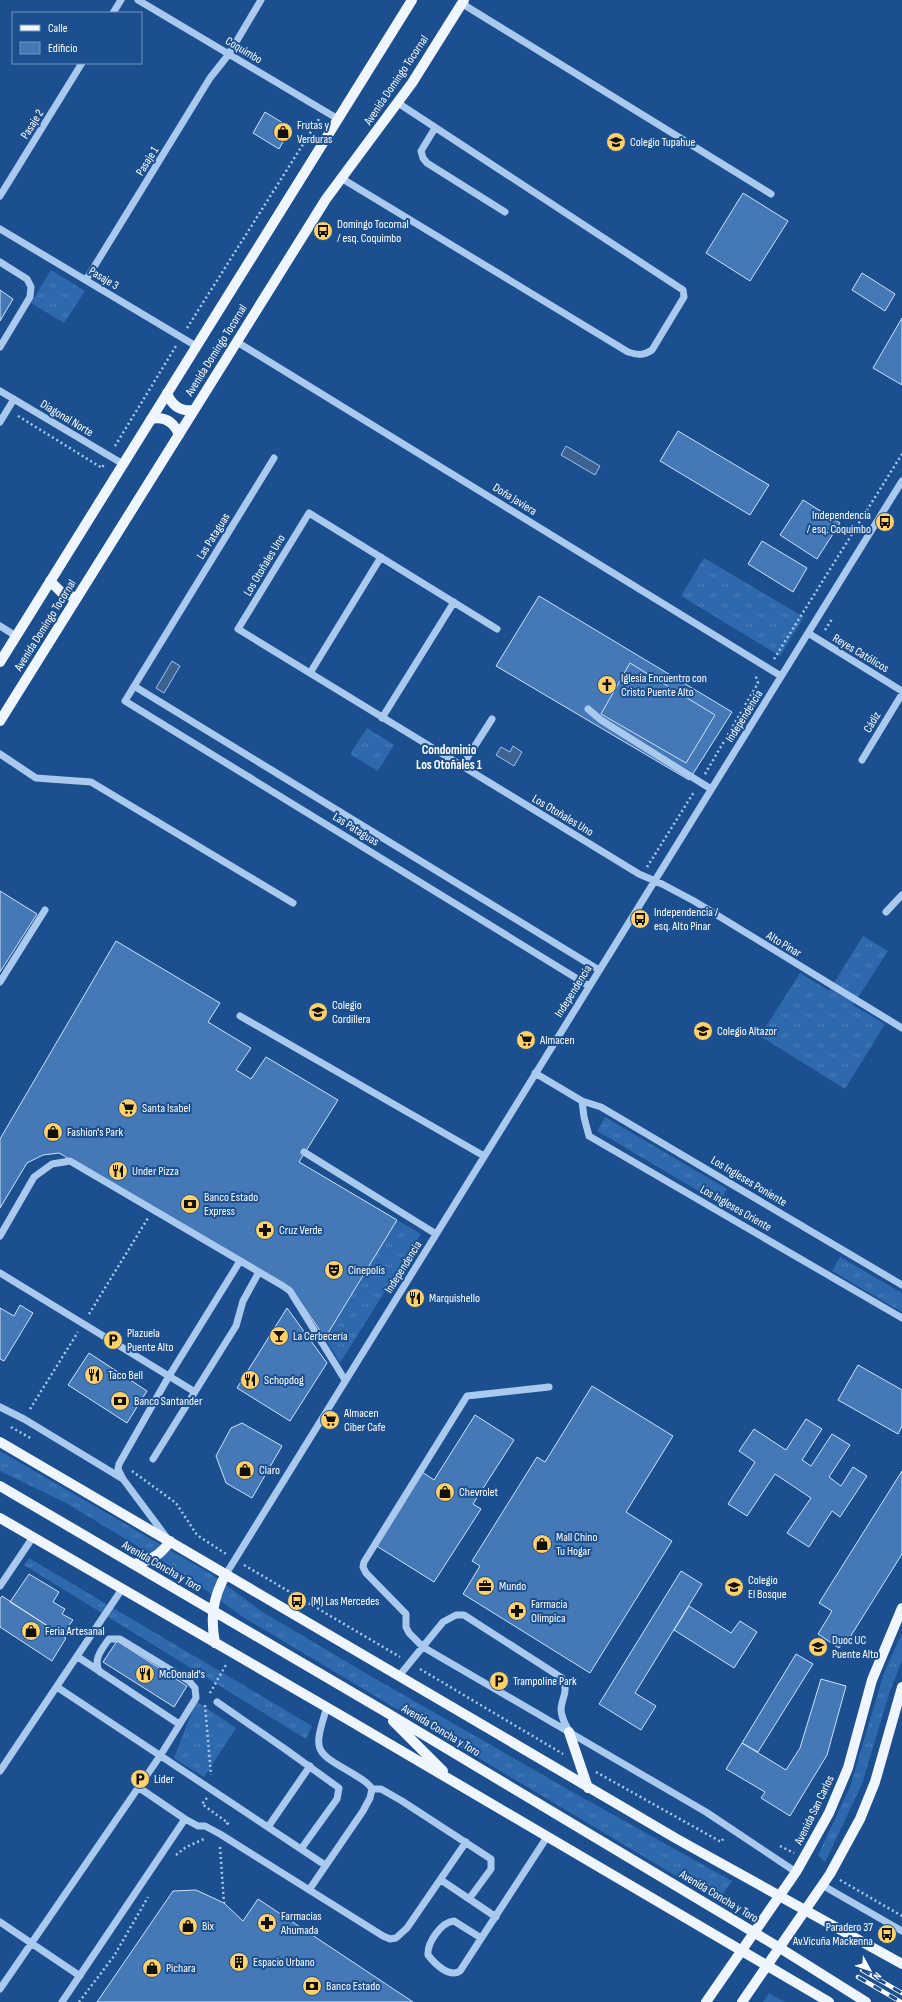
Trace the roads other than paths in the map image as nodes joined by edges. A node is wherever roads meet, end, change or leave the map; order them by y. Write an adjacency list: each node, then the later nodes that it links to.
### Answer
1 (121, 0): 6 (street)
2 (138, 0): 7 (street, Coquimbo)
3 (261, 0): 7 (street, Pasaje 1)
4 (412, 0): 10 (main road, Avenida Domingo Tocornal)
5 (463, 2): 9 (main road, Avenida Domingo Tocornal); 13 (street)
6 (114, 12)
7 (229, 54): 10 (street, Coquimbo); 18 (street, Pasaje 1)
8 (81, 64): 14 (street, Pasaje 2)
9 (398, 103): 11 (street); 12 (main road, Avenida Domingo Tocornal)
10 (338, 119): 20 (main road, Avenida Domingo Tocornal)
11 (435, 128): 12 (street); 15 (street)
12 (341, 178): 19 (main road, Avenida Domingo Tocornal)
13 (771, 194)
14 (0, 196)
15 (505, 212)
16 (0, 229): 18 (street, Pasaje 3)
17 (0, 262): 21 (street)
18 (86, 280): 20 (street, Pasaje 3)
19 (237, 342): 25 (main road, Avenida Domingo Tocornal); 42 (street, Doña Javiera)
20 (196, 346): 23 (main road, Avenida Domingo Tocornal)
21 (0, 347)
22 (0, 391): 24 (street, Diagonal Norte)
23 (167, 393): 25 (main road); 26 (main road, Avenida Domingo Tocornal)
24 (14, 399): 27 (street); 30 (street, Diagonal Norte)
25 (194, 410): 28 (main road, Avenida Domingo Tocornal)
26 (151, 419): 28 (main road); 30 (main road, Avenida Domingo Tocornal)
27 (0, 422)
28 (179, 435): 34 (main road, Avenida Domingo Tocornal)
29 (274, 458): 43 (street, Las Pataguas)
30 (123, 464): 33 (main road, Avenida Domingo Tocornal)
31 (902, 481): 38 (street, Independencia)
32 (381, 557): 35 (street, Los Otoñales Uno); 41 (street); 41 (street, Los Otoñales Uno)
33 (50, 581): 34 (main road); 39 (main road, Avenida Domingo Tocornal)
34 (77, 598): 49 (main road, Avenida Domingo Tocornal)
35 (454, 602): 37 (street, Los Otoñales Uno); 47 (street)
36 (0, 626): 39 (street)
37 (496, 629)
38 (808, 633): 42 (street, Independencia); 44 (street, Reyes Católicos)
39 (16, 636): 40 (main road, Avenida Domingo Tocornal)
40 (0, 662)
41 (310, 673): 47 (street, Los Otoñales Uno)
42 (781, 676): 53 (street, Independencia)
43 (134, 686): 59 (street, Las Pataguas); 61 (street, Las Pataguas)
44 (902, 691)
45 (902, 694): 51 (street, Cádiz)
46 (588, 709): 53 (street)
47 (382, 718): 52 (street, Los Otoñales Uno)
48 (492, 719): 52 (street)
49 (0, 721)
50 (0, 754): 56 (street)
51 (862, 760)
52 (462, 766): 54 (street, Los Otoñales Uno)
53 (711, 789): 54 (street, Independencia)
54 (654, 880): 59 (street, Independencia); 63 (street, Alto Pinar)
55 (902, 895): 58 (street)
56 (293, 903)
57 (45, 910): 60 (street)
58 (886, 912)
59 (599, 970): 61 (street, Independencia)
60 (0, 982)
61 (589, 986): 64 (street, Independencia)
62 (240, 1016): 67 (street)
63 (902, 1028)
64 (535, 1073): 65 (street, Los Ingleses Poniente); 67 (street, Independencia)
65 (582, 1101): 73 (street, Los Ingleses Poniente); 74 (street, Los Ingleses Oriente)
66 (304, 1152): 68 (street)
67 (484, 1156): 68 (street, Independencia)
68 (436, 1234): 76 (street, Independencia)
69 (0, 1236): 70 (street)
70 (240, 1261): 71 (street); 75 (street)
71 (259, 1272): 76 (street); 78 (street)
72 (0, 1273): 75 (street)
73 (902, 1285)
74 (902, 1318)
75 (169, 1376): 78 (street); 82 (street)
76 (345, 1380): 88 (street, Independencia)
77 (549, 1387): 94 (street)
78 (195, 1392): 81 (street)
79 (0, 1407): 82 (street)
80 (0, 1442): 86 (main road, Avenida Concha y Toro)
81 (153, 1459)
82 (123, 1479): 86 (street)
83 (0, 1486): 87 (main road, Avenida Concha y Toro)
84 (0, 1518): 85 (main road)
85 (33, 1537): 89 (street); 90 (main road)
86 (170, 1541): 87 (main road); 88 (main road, Avenida Concha y Toro)
87 (133, 1564): 92 (main road, Avenida Concha y Toro)
88 (226, 1574): 92 (main road); 97 (main road, Avenida Concha y Toro)
89 (0, 1586)
90 (122, 1589): 93 (main road); 95 (street)
91 (902, 1608): 118 (main road, Avenida San Carlos)
92 (212, 1610): 93 (main road); 102 (main road, Avenida Concha y Toro)
93 (215, 1643): 101 (main road)
94 (423, 1647): 97 (street); 104 (street); 104 (street)
95 (78, 1657): 96 (street); 98 (street)
96 (100, 1672): 103 (street); 103 (street)
97 (399, 1676): 110 (main road, Avenida Concha y Toro)
98 (57, 1687): 105 (street); 107 (street)
99 (902, 1687): 120 (main road)
100 (217, 1702): 106 (street)
101 (327, 1708): 108 (main road); 111 (street)
102 (384, 1711): 108 (main road); 128 (main road, Avenida Concha y Toro)
103 (179, 1724): 105 (street)
104 (569, 1732): 110 (main road); 118 (street)
105 (160, 1756): 109 (street); 113 (street)
106 (310, 1766): 113 (street); 116 (street)
107 (0, 1771)
108 (453, 1781): 114 (main road)
109 (138, 1787): 112 (street); 130 (street)
110 (588, 1788): 122 (main road, Avenida Concha y Toro)
111 (372, 1789): 115 (street); 117 (street)
112 (184, 1819): 121 (street); 135 (street)
113 (268, 1827): 116 (street)
114 (547, 1837): 125 (street); 132 (main road)
115 (466, 1842): 119 (street); 123 (street)
116 (301, 1849): 117 (street)
117 (325, 1865): 121 (street)
118 (796, 1872): 122 (main road, Avenida San Carlos)
119 (441, 1880): 121 (street); 123 (street)
120 (822, 1885): 124 (main road); 127 (street)
121 (309, 1890)
122 (780, 1895): 124 (main road, Avenida Concha y Toro); 128 (main road, Avenida San Carlos)
123 (469, 1899): 125 (street)
124 (805, 1909): 131 (main road); 133 (main road, Avenida Concha y Toro)
125 (496, 1917): 129 (street)
126 (0, 1922): 130 (street)
127 (902, 1931)
128 (755, 1932): 131 (main road, Avenida Concha y Toro); 132 (main road, Avenida San Carlos)
129 (481, 1938): 129 (street)
130 (31, 1944): 135 (street); 136 (street)
131 (780, 1948): 134 (main road); 141 (main road, Avenida Concha y Toro)
132 (741, 1951): 134 (main road); 138 (main road, Avenida San Carlos)
133 (902, 1964)
134 (767, 1966): 139 (main road); 140 (main road)
135 (80, 1976): 137 (street)
136 (0, 1988)
137 (62, 2002)
138 (706, 2002)
139 (742, 2002)
140 (829, 2002)
141 (866, 2002)

